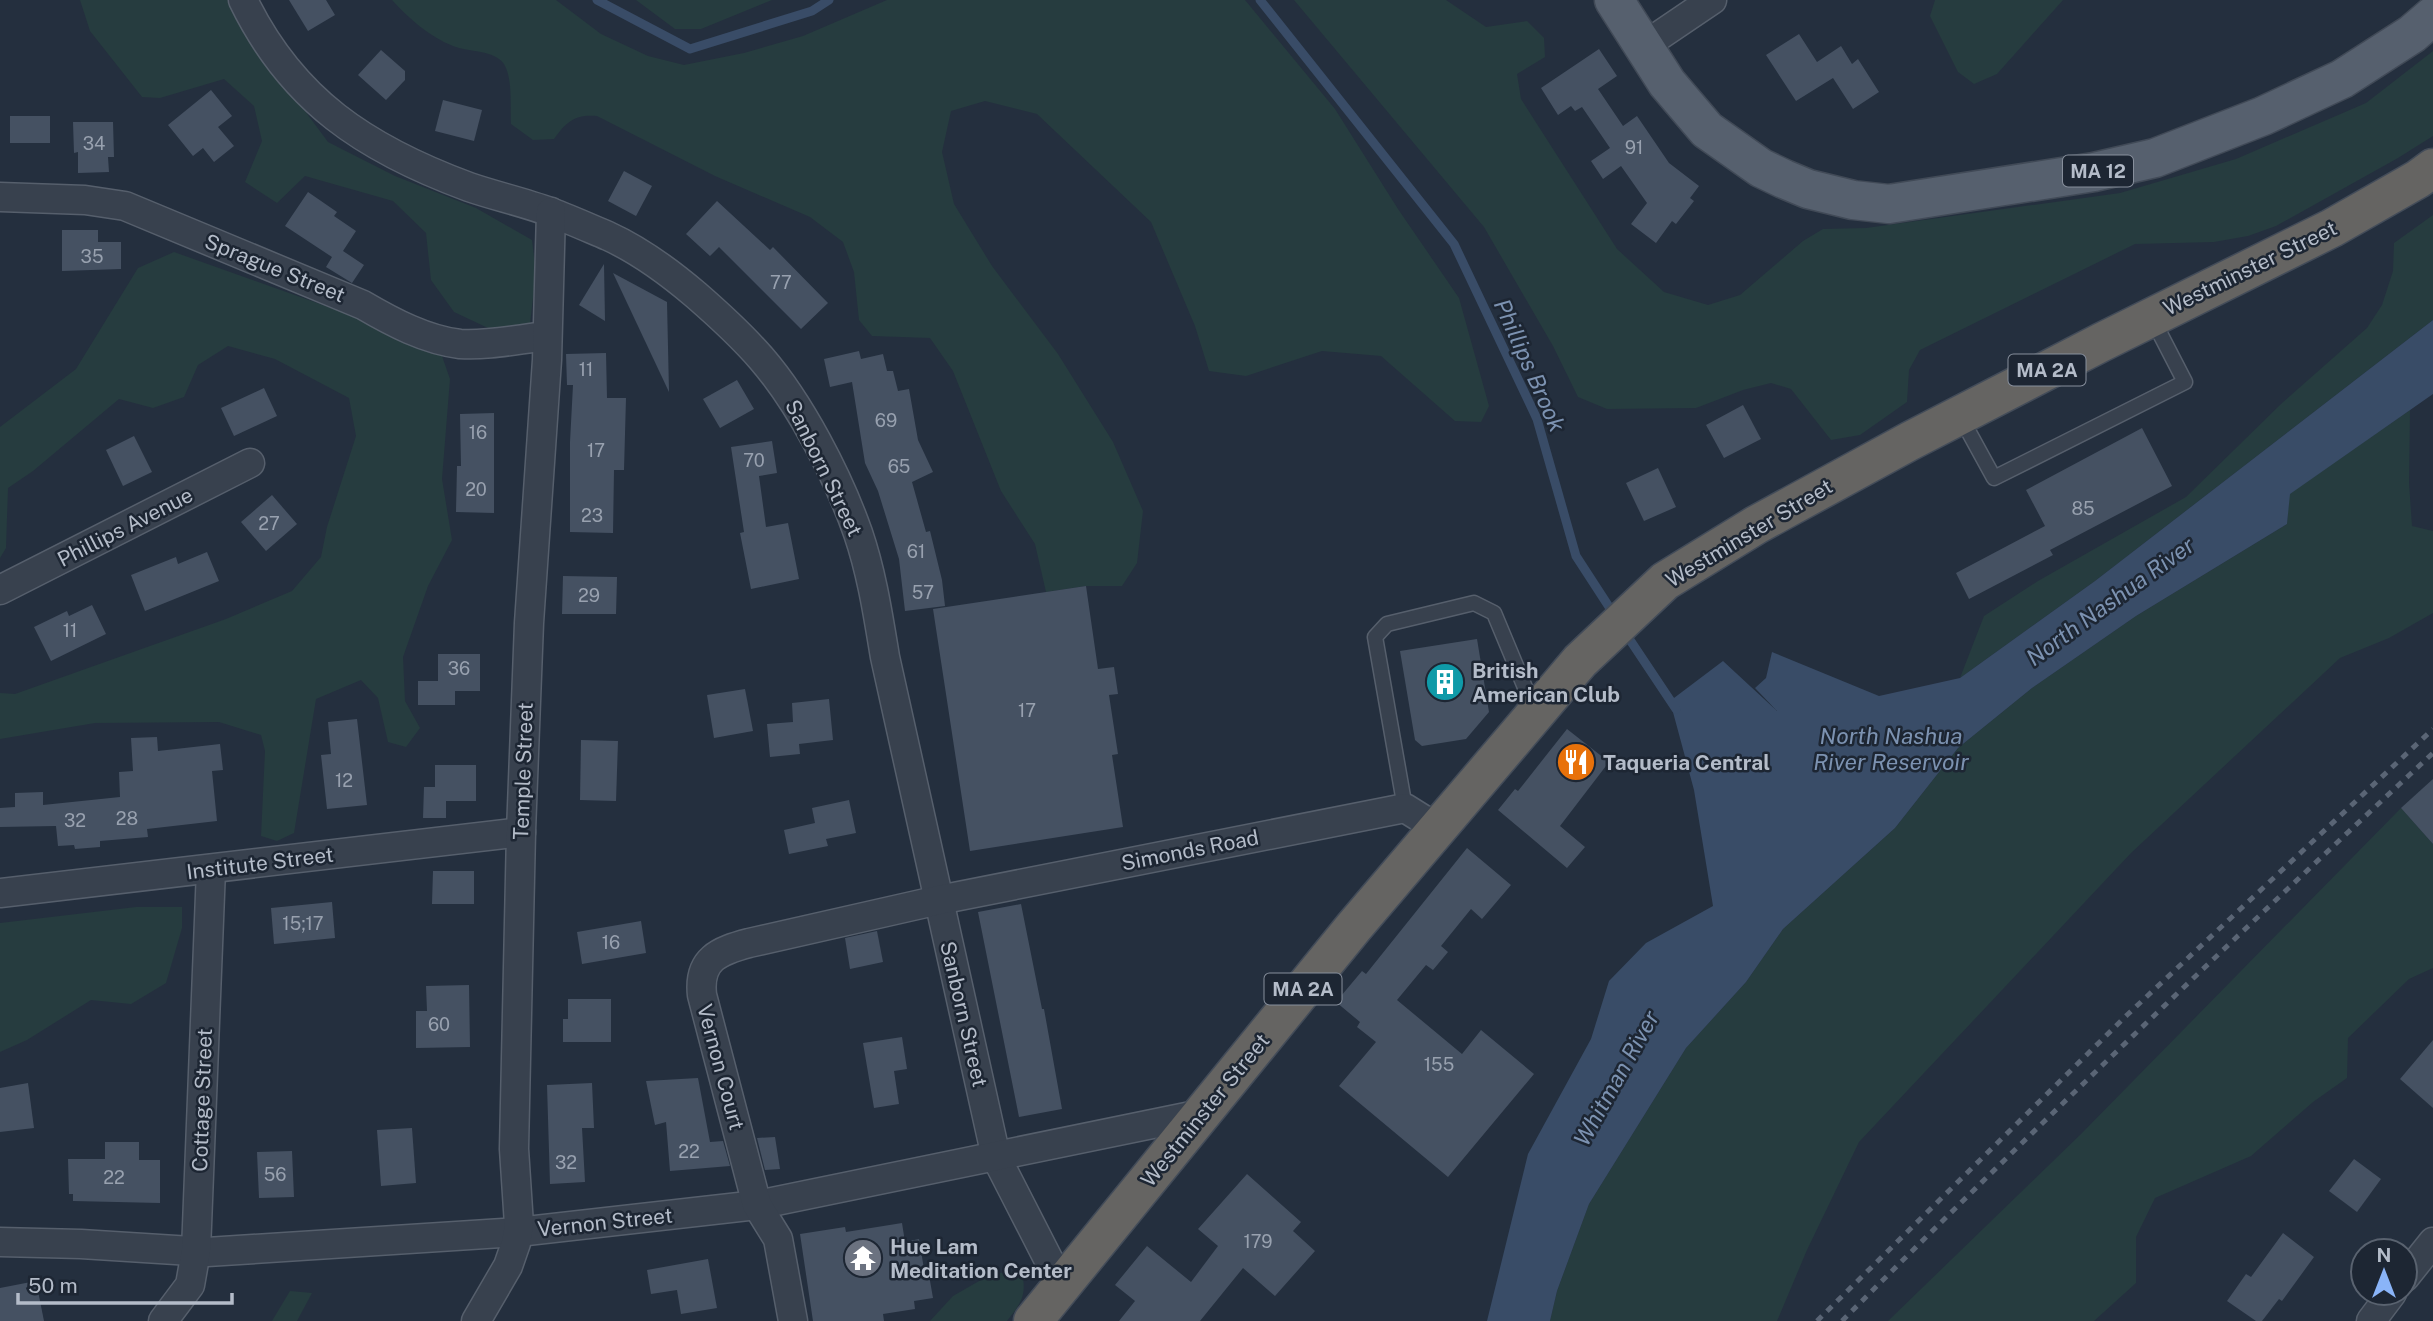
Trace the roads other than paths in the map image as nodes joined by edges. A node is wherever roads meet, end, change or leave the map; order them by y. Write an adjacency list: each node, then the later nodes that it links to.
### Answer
1 (243, 0): 8 (street, Sanborn Street)
2 (1614, 0): 5 (main road, MA 12)
3 (1712, 0): 5 (street)
4 (2433, 16): 5 (main road, MA 12)
5 (1644, 46)
6 (2433, 168): 9 (highway, Westminster Street / MA 2A)
7 (0, 197): 10 (street, Sprague Street)
8 (551, 212): 10 (street, Temple Street); 20 (street, Sanborn Street)
9 (2152, 317): 11 (highway, Westminster Street / MA 2A); 11 (lane)
10 (547, 335): 17 (street, Temple Street)
11 (1959, 415): 14 (highway, Westminster Street / MA 2A)
12 (250, 463): 13 (street, Phillips Avenue)
13 (0, 590)
14 (1536, 713): 15 (lane); 16 (highway, Westminster Street / MA 2A)
15 (1405, 808): 16 (street); 20 (street, Simonds Road)
16 (1437, 828): 21 (highway, Westminster Street / MA 2A)
17 (521, 832): 18 (street, Institute Street); 24 (street, Temple Street)
18 (211, 869): 19 (street, Institute Street); 27 (street, Cottage Street)
19 (0, 893)
20 (939, 900): 22 (street, Sanborn Street); 23 (street, Vernon Court)
21 (1201, 1114): 22 (street, Vernon Street); 29 (highway, Westminster Street / MA 2A)
22 (996, 1157): 23 (street, Vernon Street); 29 (street, Sanborn Street)
23 (757, 1205): 24 (street, Vernon Street); 32 (street, Vernon Court)
24 (518, 1232): 27 (street, Vernon Street); 31 (street, Temple Street)
25 (2433, 1241): 28 (street)
26 (0, 1242): 27 (street, Vernon Street)
27 (196, 1251): 30 (street, Cottage Street)
28 (2419, 1259)
29 (1062, 1286): 33 (highway, Westminster Street / MA 2A)
30 (163, 1321)
31 (476, 1321)
32 (793, 1321)
33 (1033, 1321)

